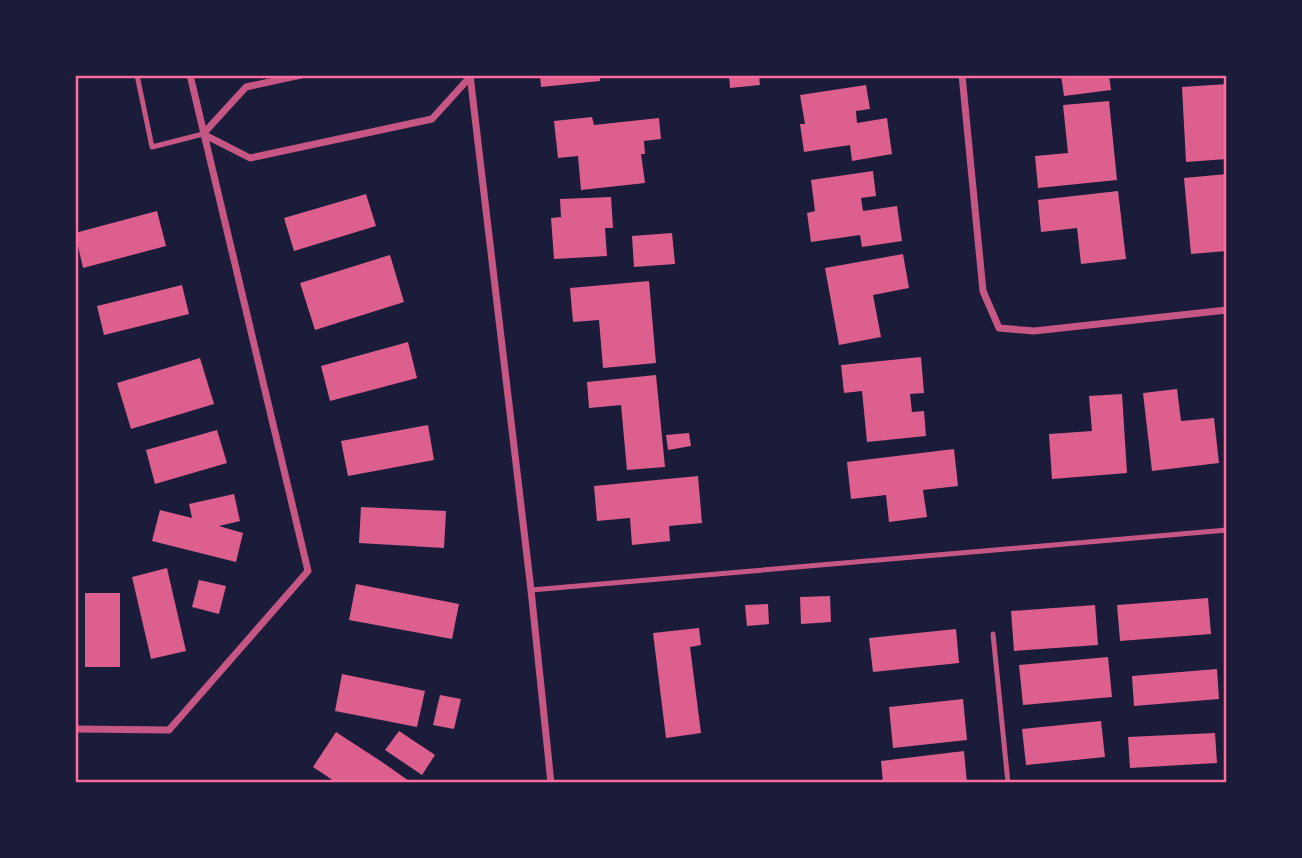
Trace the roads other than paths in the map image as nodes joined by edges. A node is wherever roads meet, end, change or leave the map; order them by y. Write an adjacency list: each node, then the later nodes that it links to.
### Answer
1 (137, 75): 6 (lane)
2 (190, 75): 6 (street)
3 (301, 75): 6 (street)
4 (962, 75): 7 (street)
5 (469, 76): 6 (street); 9 (street)
6 (203, 134): 11 (street)
7 (1227, 310)
8 (1227, 530): 9 (lane)
9 (531, 590): 12 (street)
10 (993, 634): 13 (lane)
11 (75, 729)
12 (551, 783)
13 (1009, 783)

